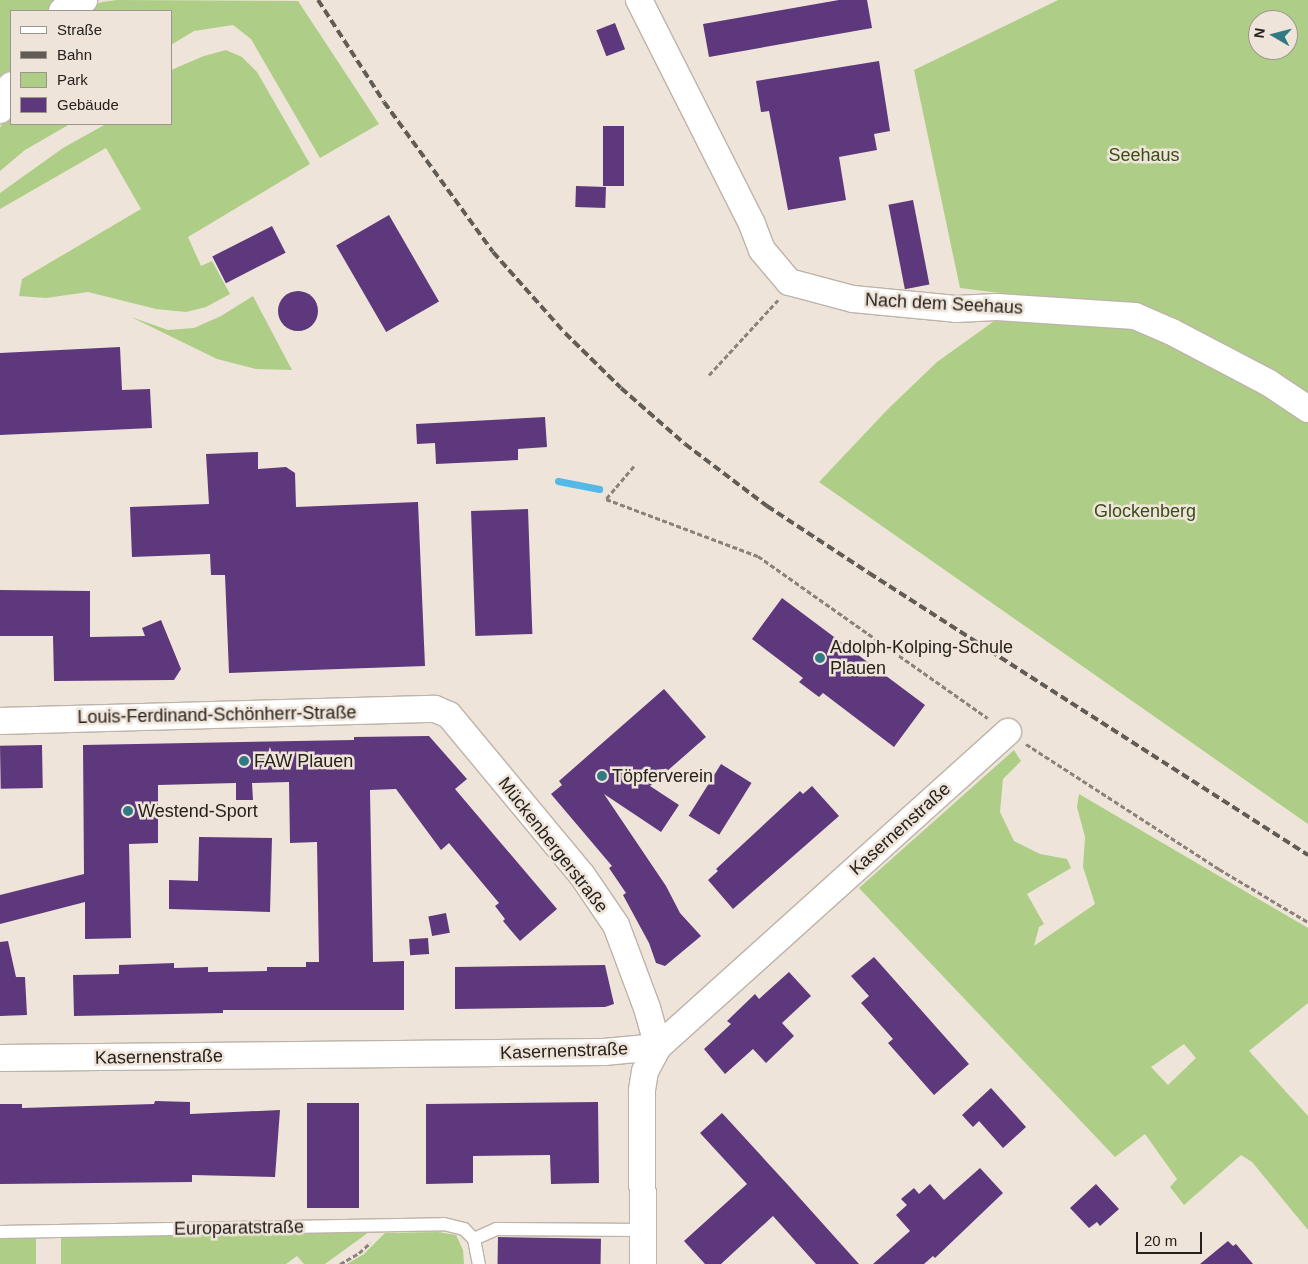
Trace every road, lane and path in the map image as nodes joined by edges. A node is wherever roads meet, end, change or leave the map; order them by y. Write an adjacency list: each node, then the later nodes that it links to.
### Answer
1 (84, 0): 3 (street)
2 (639, 0): 6 (street)
3 (63, 10)
4 (10, 87): 5 (street)
5 (0, 110)
6 (789, 282): 7 (path); 8 (street, Nach dem Seehaus)
7 (709, 375)
8 (1308, 409)
9 (634, 466): 12 (path)
10 (435, 709): 11 (street, Louis-Ferdinand-Schönherr-Straße); 14 (street, Mückenbergerstraße)
11 (0, 721)
12 (1008, 732): 13 (path); 14 (street, Kasernenstraße)
13 (1308, 922)
14 (658, 1047): 15 (street, Kasernenstraße); 16 (street)
15 (0, 1058)
16 (643, 1230): 18 (lane); 20 (street)
17 (0, 1232): 18 (lane, Europaratstraße)
18 (474, 1239): 19 (lane)
19 (479, 1264)
20 (643, 1264)

